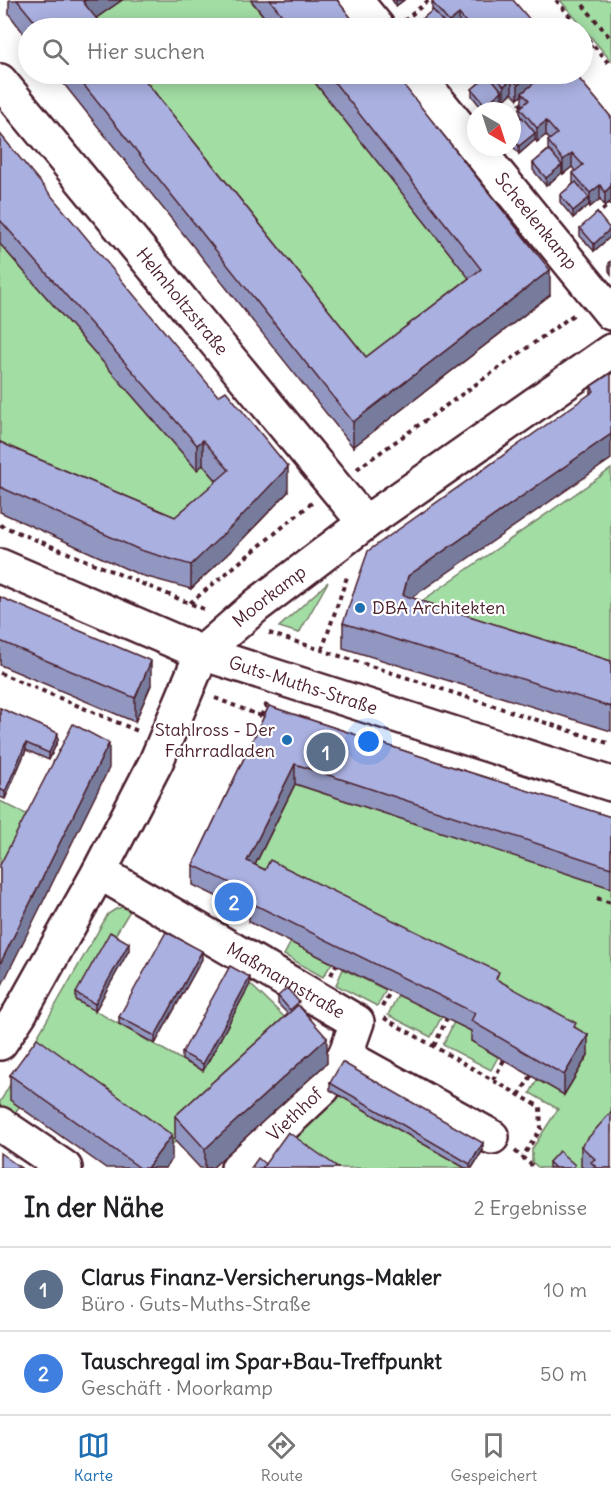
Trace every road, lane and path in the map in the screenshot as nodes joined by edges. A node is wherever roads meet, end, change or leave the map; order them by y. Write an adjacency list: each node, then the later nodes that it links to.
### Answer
1 (355, 0): 5 (street)
2 (429, 0): 6 (path)
3 (556, 0): 7 (path)
4 (582, 5): 8 (path)
5 (381, 18)
6 (402, 18)
7 (571, 18)
8 (611, 39)
9 (593, 45): 10 (path)
10 (611, 66)
11 (0, 81): 19 (street, Helmholtzstraße)
12 (424, 84): 17 (street, Scheelenkamp)
13 (530, 96): 14 (path)
14 (521, 104)
15 (611, 203): 16 (path)
16 (593, 218)
17 (605, 305): 19 (path)
18 (611, 351): 20 (street, Moorkamp)
19 (334, 485): 20 (street, Helmholtzstraße); 24 (path)
20 (365, 523): 25 (street, Moorkamp)
21 (0, 525): 24 (path)
22 (0, 566): 27 (street, Guts-Muths-Straße)
23 (350, 566): 26 (path)
24 (189, 603): 25 (path)
25 (236, 622): 26 (path); 27 (street, Moorkamp)
26 (322, 650): 32 (path)
27 (202, 652): 29 (street, Moorkamp); 33 (street, Guts-Muths-Straße)
28 (0, 673): 31 (path)
29 (187, 687): 30 (path); 31 (street, Moorkamp)
30 (264, 725)
31 (164, 741): 34 (street, Moorkamp)
32 (611, 744)
33 (611, 784)
34 (99, 872): 40 (street, Moorkamp); 42 (street, Maßmannstraße)
35 (597, 898): 36 (path)
36 (611, 903)
37 (390, 992): 38 (path)
38 (378, 1014)
39 (447, 1018): 41 (path)
40 (0, 1043)
41 (434, 1046)
42 (345, 1056): 48 (street); 50 (street, Viethhof)
43 (504, 1060): 45 (path)
44 (531, 1076): 46 (path)
45 (493, 1080)
46 (519, 1095)
47 (0, 1124): 49 (street)
48 (492, 1137)
49 (65, 1168)
50 (238, 1168)

